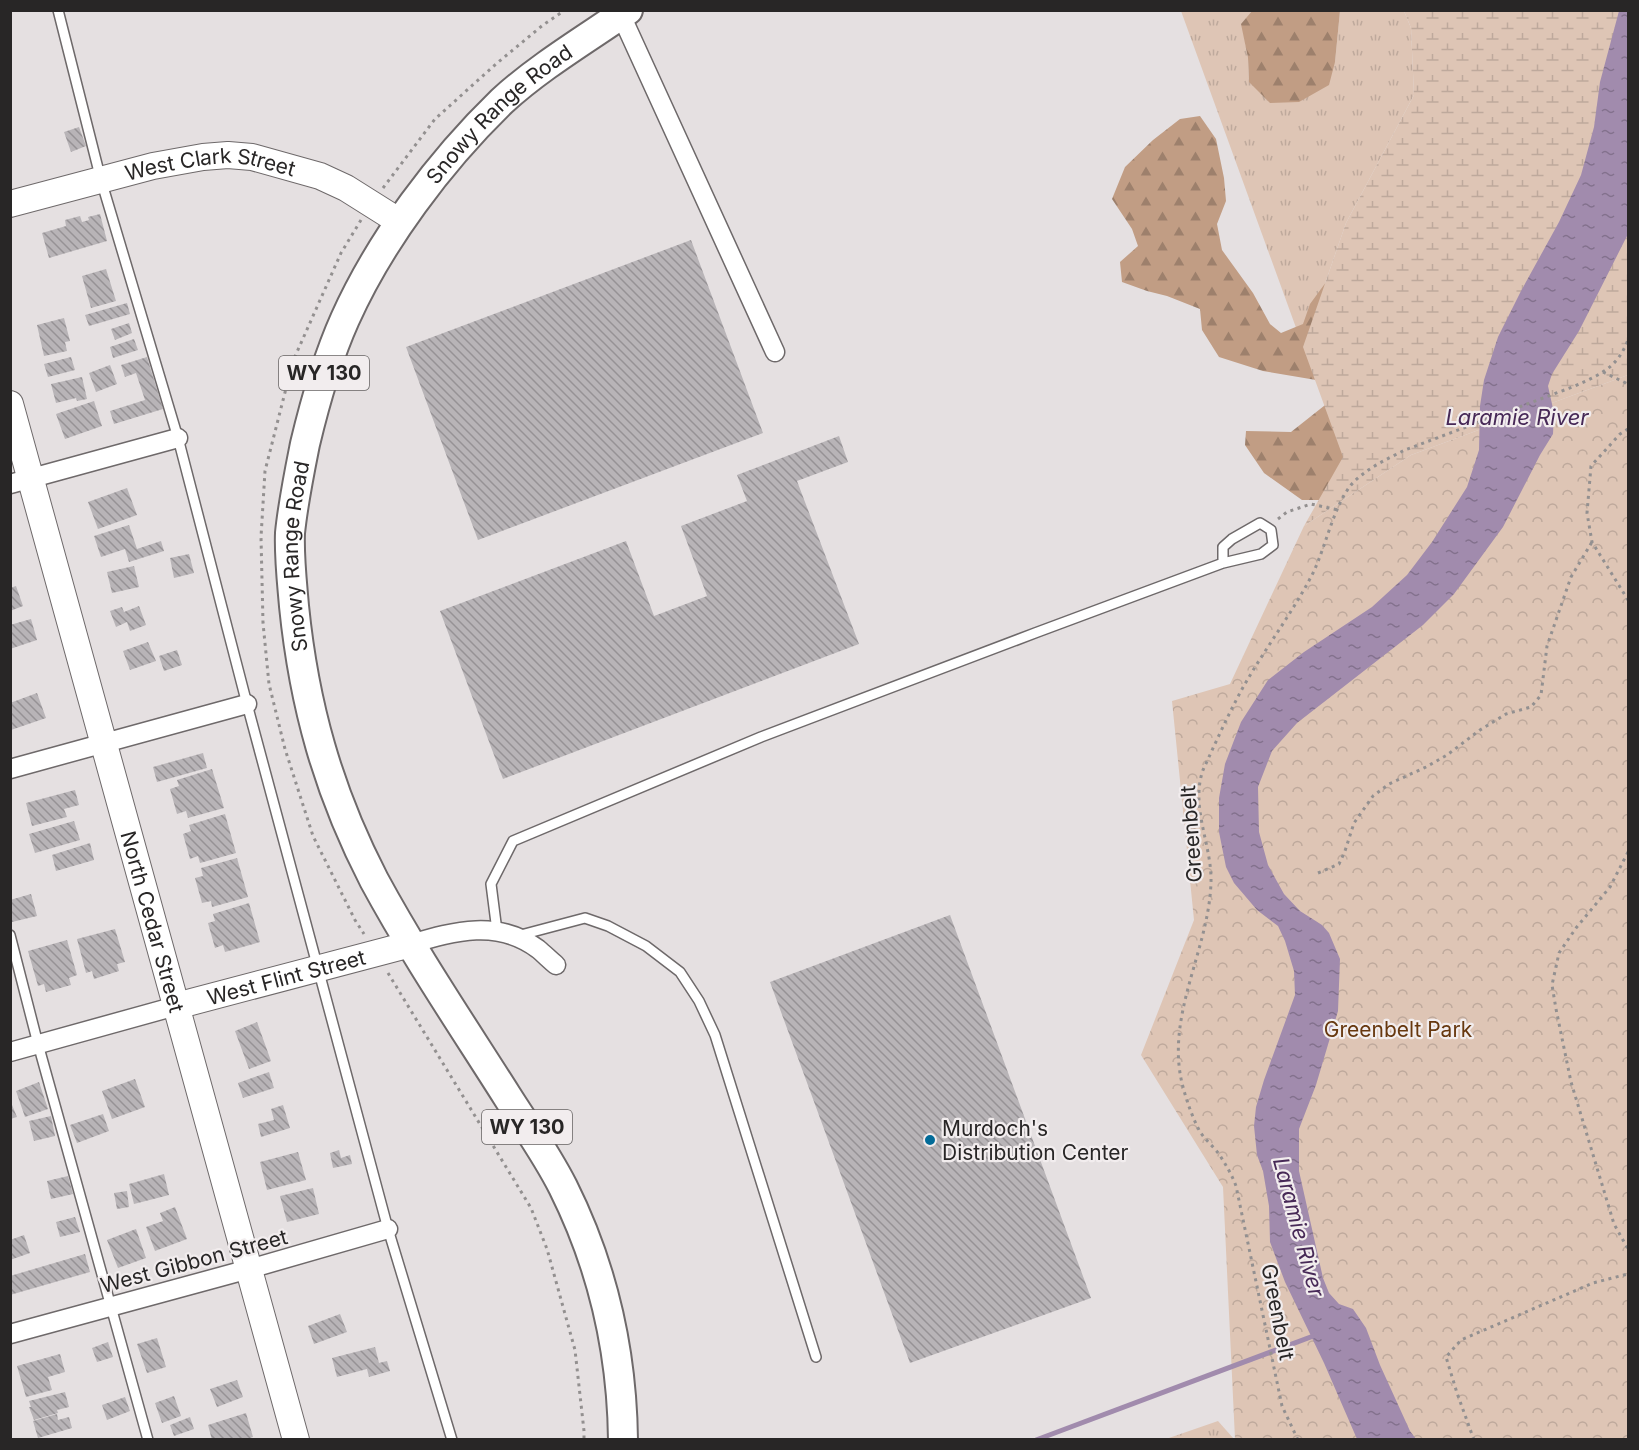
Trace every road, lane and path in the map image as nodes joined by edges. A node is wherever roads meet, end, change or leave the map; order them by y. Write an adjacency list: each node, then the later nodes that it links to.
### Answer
1 (58, 10): 4 (lane)
2 (565, 10): 6 (path)
3 (625, 13): 7 (main road, Snowy Range Road / WY 130); 9 (street)
4 (101, 180): 5 (street, West Clark Street); 6 (street, West Clark Street); 14 (lane)
5 (10, 204)
6 (371, 204): 7 (street, West Clark Street); 30 (path)
7 (400, 222): 29 (main road, Snowy Range Road / WY 130)
8 (1629, 340): 10 (path, Greenbelt)
9 (776, 352)
10 (1604, 372): 11 (path); 16 (path, Greenbelt)
11 (1629, 384)
12 (10, 404): 15 (street, North Cedar Street)
13 (1629, 429): 18 (path)
14 (178, 438): 15 (street); 21 (lane)
15 (21, 481): 22 (street, North Cedar Street)
16 (1338, 510): 17 (path); 48 (path, Greenbelt)
17 (1266, 527): 19 (lane); 19 (lane)
18 (1592, 542): 20 (path); 25 (path)
19 (1223, 563): 26 (lane)
20 (1629, 600)
21 (247, 705): 22 (street); 32 (lane)
22 (104, 744): 23 (street); 33 (street, North Cedar Street)
23 (10, 769)
24 (1629, 852): 37 (path)
25 (1318, 873)
26 (497, 931): 28 (street, West Flint Street); 29 (street, West Flint Street)
27 (10, 935): 34 (lane)
28 (515, 937): 31 (street, West Flint Street); 42 (lane)
29 (411, 944): 30 (street, West Flint Street); 47 (main road, Snowy Range Road / WY 130)
30 (377, 953): 32 (street, West Flint Street); 46 (path)
31 (556, 965)
32 (317, 969): 33 (street, West Flint Street); 36 (lane)
33 (176, 1006): 34 (street, West Flint Street); 38 (street, North Cedar Street)
34 (38, 1044): 35 (street, West Flint Street); 40 (lane)
35 (10, 1052)
36 (388, 1229): 38 (street, West Gibbon Street); 45 (lane)
37 (1629, 1249)
38 (249, 1269): 40 (street, West Gibbon Street); 44 (street, North Cedar Street)
39 (1629, 1274): 49 (path)
40 (111, 1307): 41 (street, West Gibbon Street); 43 (lane)
41 (10, 1334)
42 (816, 1357)
43 (148, 1440)
44 (296, 1440)
45 (452, 1440)
46 (584, 1440)
47 (624, 1440)
48 (1298, 1440)
49 (1474, 1440)

